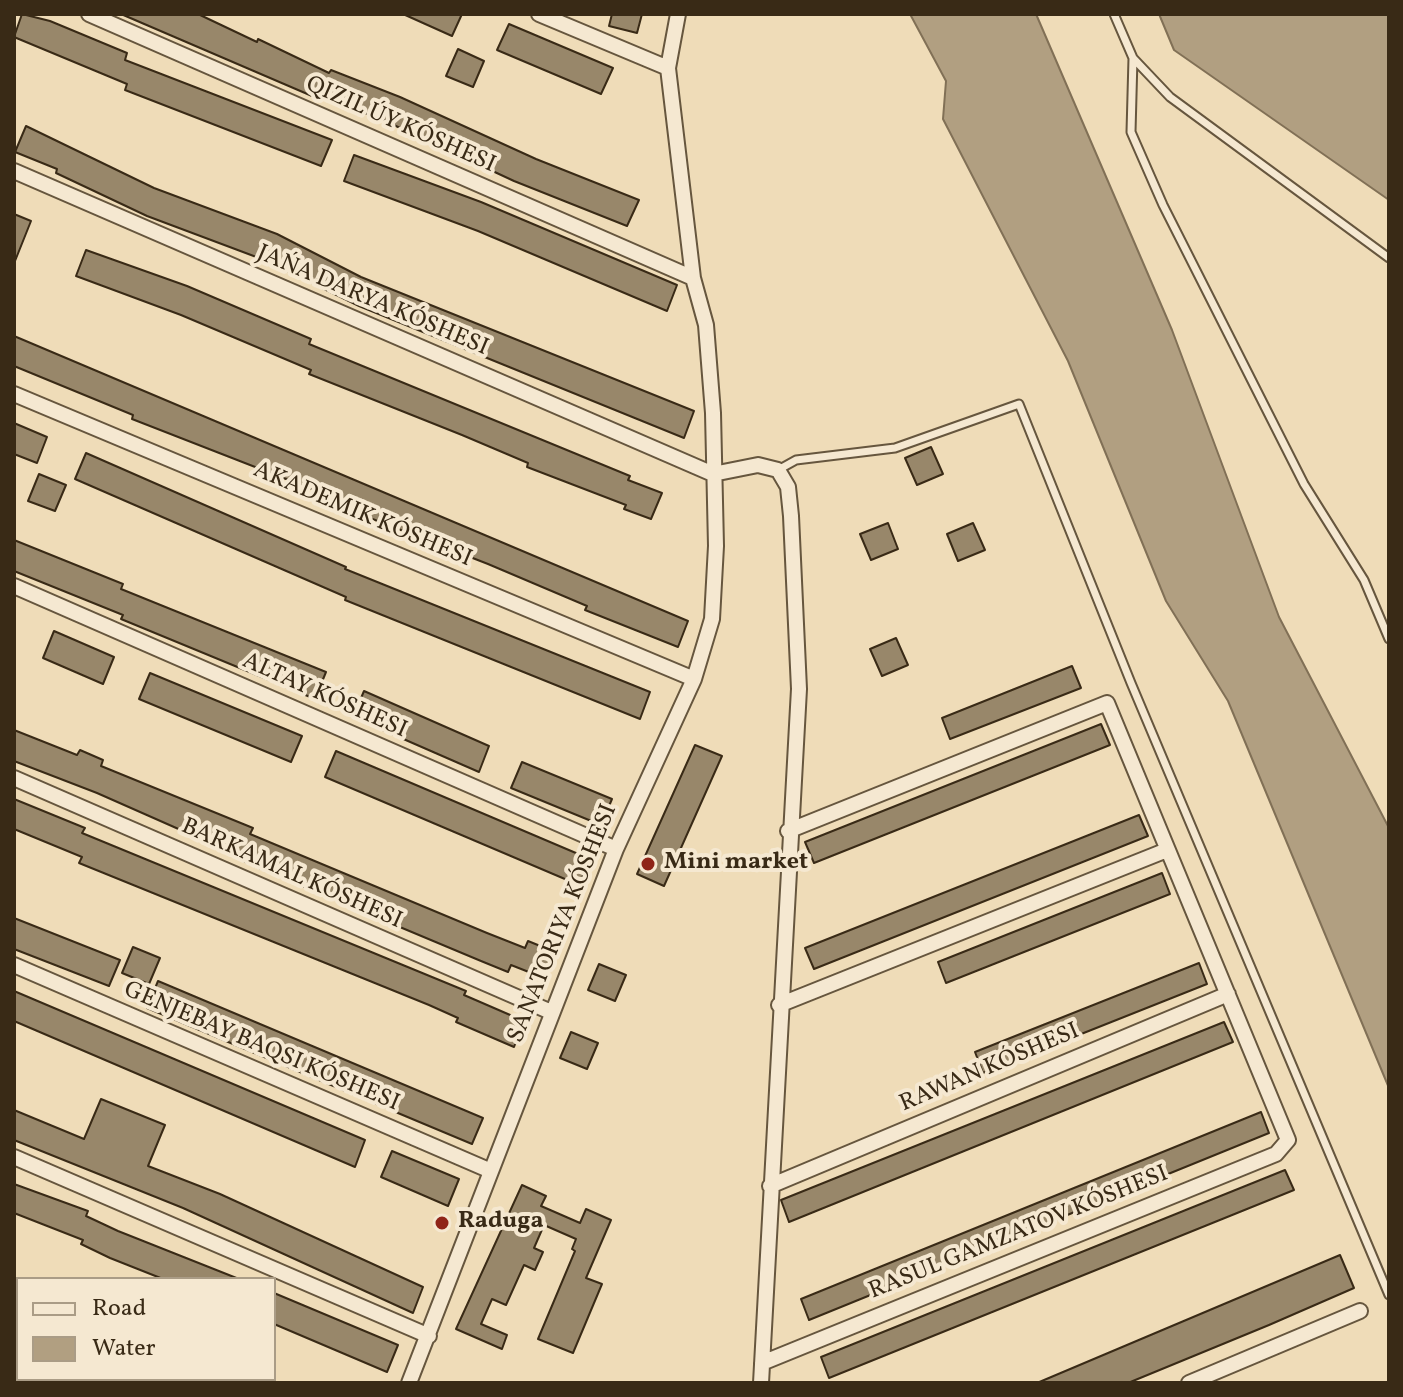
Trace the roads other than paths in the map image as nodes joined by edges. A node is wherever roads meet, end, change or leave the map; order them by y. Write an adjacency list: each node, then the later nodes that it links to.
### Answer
1 (89, 14): 9 (street)
2 (539, 14): 6 (street)
3 (678, 14): 6 (street, SANATORIYA KÓSHESI)
4 (1114, 14): 5 (lane)
5 (1133, 58): 8 (lane); 14 (lane)
6 (668, 68): 9 (street, SANATORIYA KÓSHESI)
7 (14, 171): 12 (street, JAŃA DARYA KÓSHESI)
8 (1389, 258)
9 (693, 278): 12 (street, SANATORIYA KÓSHESI)
10 (14, 394): 15 (street, AKADEMIK KÓSHESI)
11 (778, 470): 12 (street); 17 (street); 27 (lane)
12 (713, 474): 15 (street, SANATORIYA KÓSHESI)
13 (14, 586): 18 (street, ALTAY KÓSHESI)
14 (1389, 639)
15 (694, 679): 18 (street, SANATORIYA KÓSHESI)
16 (14, 778): 23 (street, BARKAMAL KÓSHESI)
17 (788, 831): 19 (street); 22 (street)
18 (616, 849): 23 (street, SANATORIYA KÓSHESI)
19 (1167, 850): 21 (street); 22 (street)
20 (14, 965): 25 (street)
21 (1228, 994): 26 (street, RAWAN KÓSHESI); 30 (street, RASUL GAMZATOV KÓSHESI)
22 (779, 1005): 26 (street)
23 (551, 1012): 25 (street, SANATORIYA KÓSHESI)
24 (14, 1157): 29 (street)
25 (491, 1171): 29 (street, SANATORIYA KÓSHESI)
26 (770, 1186): 30 (street)
27 (1389, 1295)
28 (1360, 1311): 33 (street)
29 (429, 1336): 31 (street, SANATORIYA KÓSHESI)
30 (762, 1363): 32 (street)
31 (409, 1383)
32 (761, 1383)
33 (1189, 1383)

